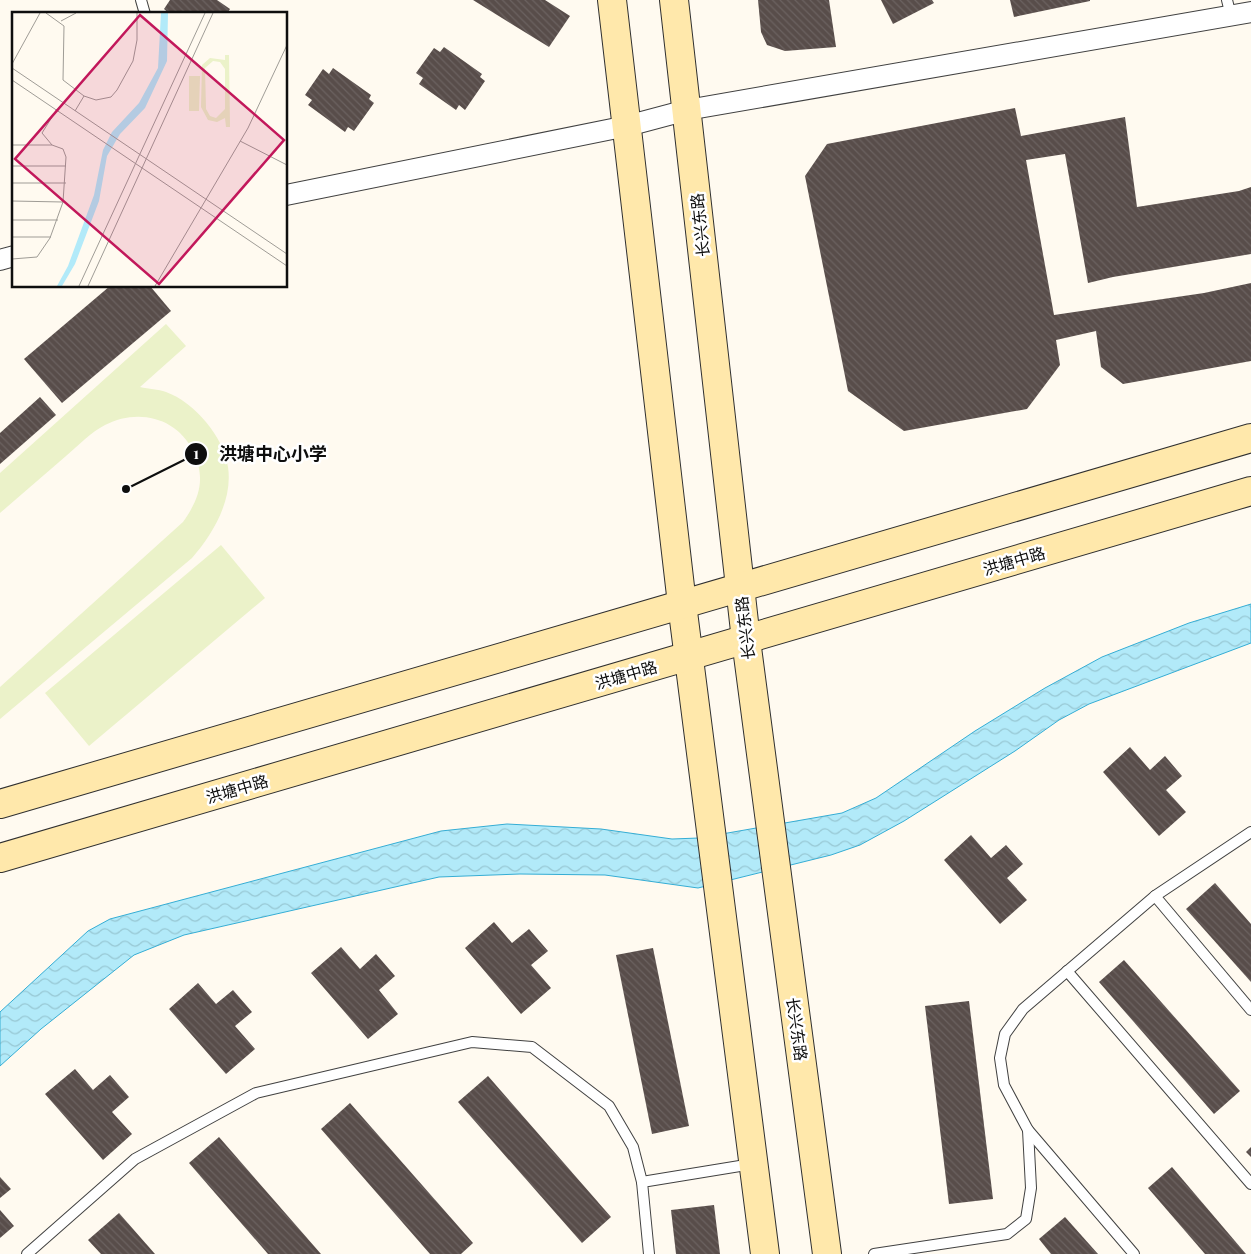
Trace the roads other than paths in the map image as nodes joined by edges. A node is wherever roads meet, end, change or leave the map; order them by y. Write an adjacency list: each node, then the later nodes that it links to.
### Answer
1 (612, 0): 6 (main road)
2 (674, 0): 5 (main road, 长兴东路)
3 (1229, 8): 4 (street); 5 (street)
4 (1251, 12)
5 (687, 110): 6 (street); 10 (main road, 长兴东路)
6 (627, 126): 7 (street); 11 (main road)
7 (288, 195)
8 (1251, 438): 10 (main road)
9 (1251, 492): 12 (main road, 洪塘中路)
10 (740, 587): 11 (main road); 12 (main road, 长兴东路)
11 (682, 604): 13 (main road); 14 (main road)
12 (746, 640): 13 (main road, 洪塘中路); 27 (main road, 长兴东路)
13 (689, 656): 16 (main road, 洪塘中路); 21 (main road)
14 (0, 804)
15 (1251, 832): 17 (lane)
16 (0, 858)
17 (1155, 896): 18 (lane); 19 (lane)
18 (1067, 971): 20 (lane); 23 (lane)
19 (1251, 1010)
20 (1028, 1130): 28 (lane); 29 (lane)
21 (753, 1164): 22 (lane); 26 (main road)
22 (642, 1182): 24 (lane); 25 (lane)
23 (1251, 1184)
24 (27, 1254)
25 (649, 1254)
26 (765, 1254)
27 (827, 1254)
28 (874, 1254)
29 (1134, 1254)

